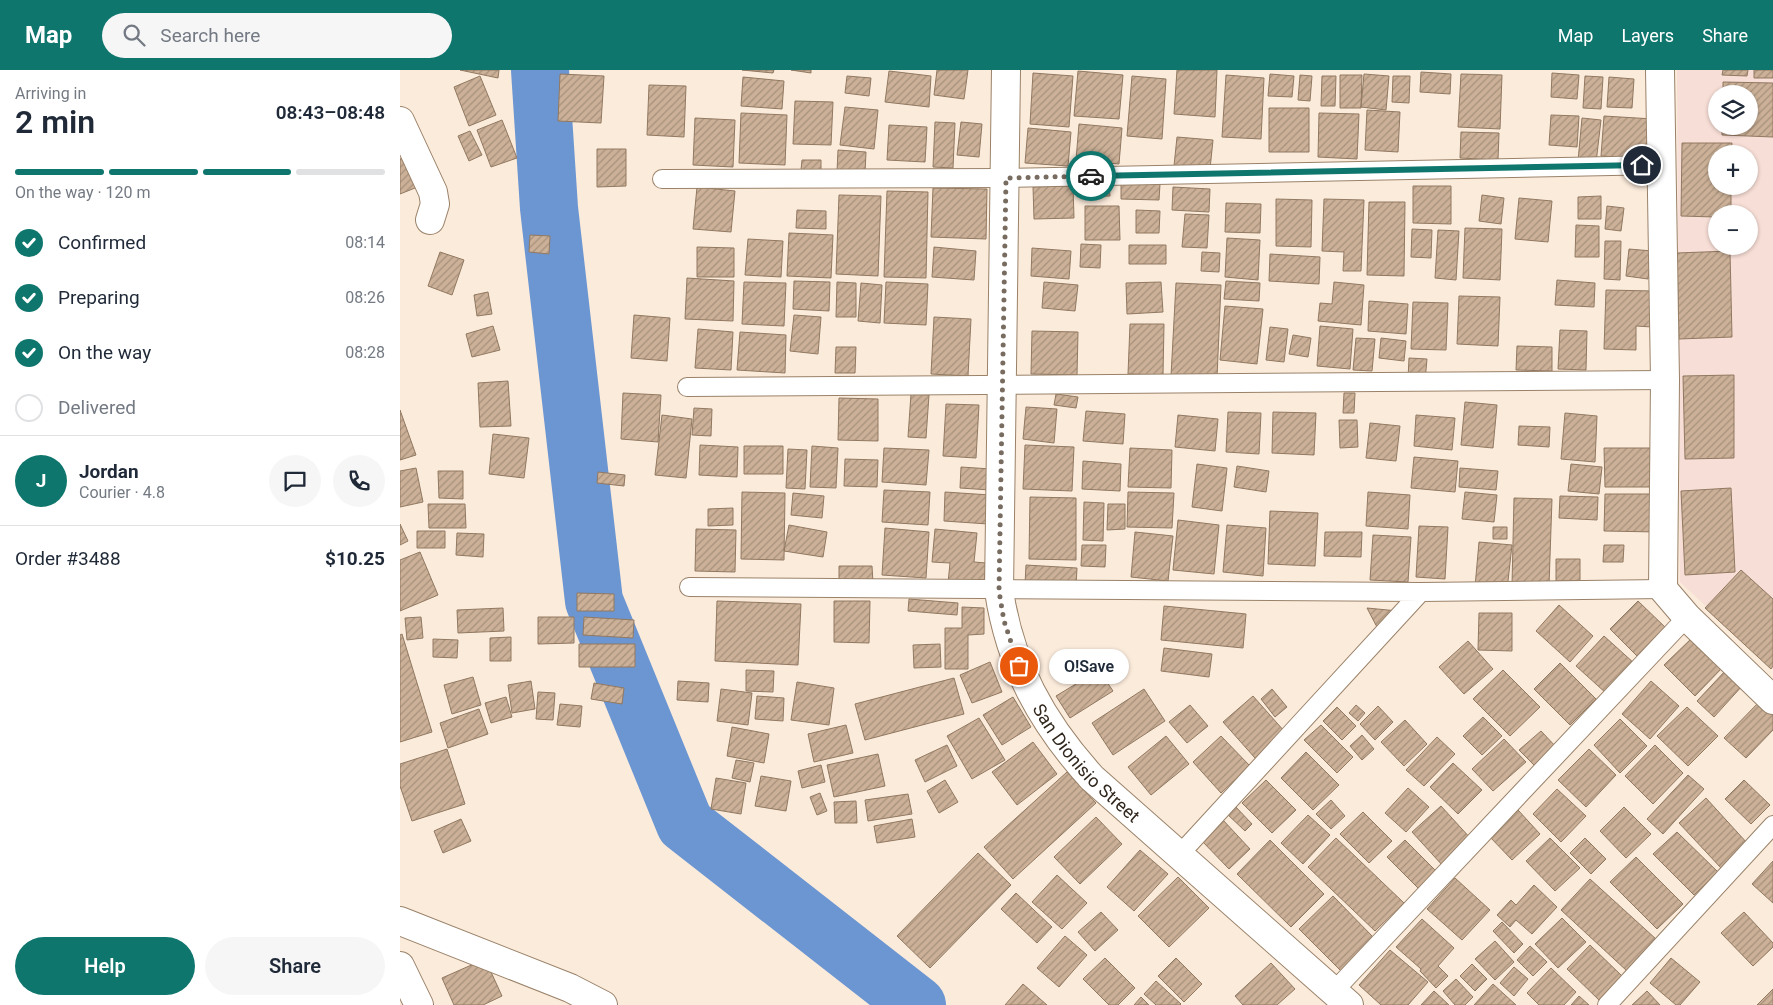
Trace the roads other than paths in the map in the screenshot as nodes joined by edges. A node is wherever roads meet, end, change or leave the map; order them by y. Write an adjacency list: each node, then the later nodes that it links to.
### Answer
1 (1006, 70): 5 (street, San Dionisio Street)
2 (1660, 70): 4 (street)
3 (400, 122): 7 (street)
4 (1662, 165): 5 (lane); 8 (street)
5 (1006, 178): 6 (lane); 9 (street, San Dionisio Street)
6 (662, 179)
7 (430, 220)
8 (1665, 380): 9 (lane); 12 (street)
9 (1002, 386): 10 (lane); 13 (street, San Dionisio Street)
10 (687, 387)
11 (689, 587): 13 (lane)
12 (1663, 588): 14 (lane); 15 (street)
13 (999, 591): 14 (lane); 18 (street, San Dionisio Street)
14 (1421, 592): 18 (lane)
15 (1687, 617): 16 (street); 22 (lane)
16 (1773, 700)
17 (1773, 825): 25 (lane)
18 (1180, 854): 22 (street, San Dionisio Street)
19 (400, 921): 21 (street)
20 (400, 966): 23 (street)
21 (574, 997): 24 (street)
22 (1341, 998)
23 (419, 1005)
24 (603, 1005)
25 (1607, 1005)

